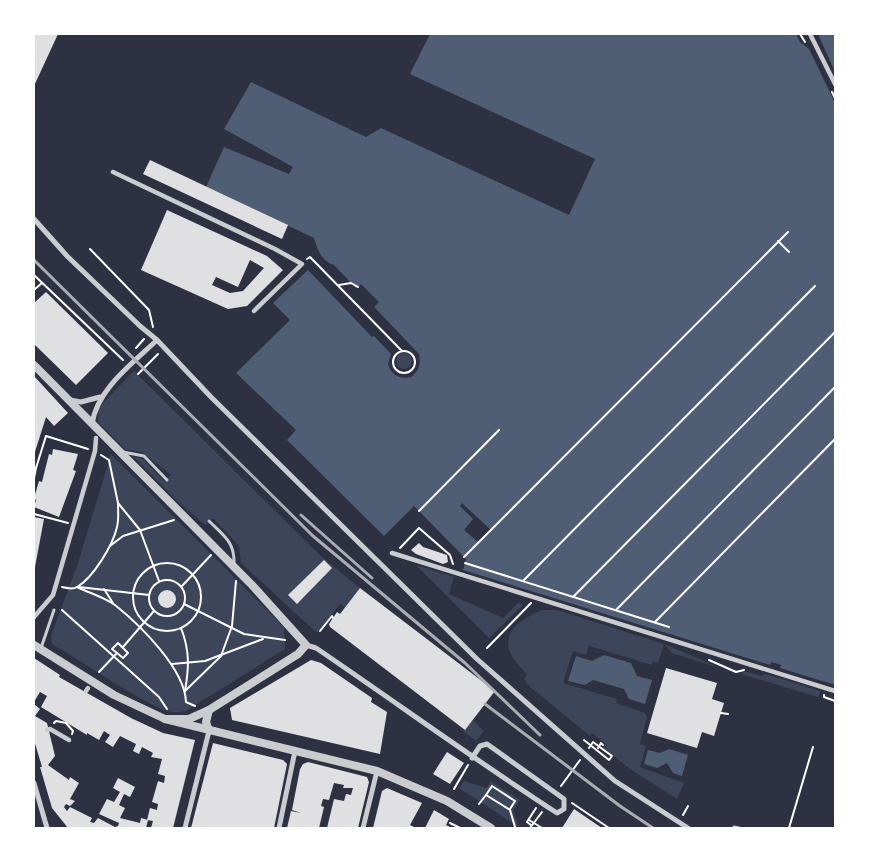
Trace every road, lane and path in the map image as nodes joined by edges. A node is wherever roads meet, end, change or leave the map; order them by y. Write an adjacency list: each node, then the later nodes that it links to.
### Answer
1 (810, 34): 2 (street)
2 (835, 84)
3 (113, 172): 9 (street)
4 (34, 219): 19 (street)
5 (788, 232): 6 (path)
6 (778, 241): 8 (path); 50 (path)
7 (90, 249): 17 (path)
8 (789, 252)
9 (302, 264): 12 (path); 16 (street)
10 (34, 275): 11 (path)
11 (42, 283): 15 (path); 23 (path)
12 (337, 285): 14 (path); 22 (path)
13 (814, 286): 58 (path)
14 (358, 287)
15 (36, 289)
16 (254, 312)
17 (154, 329)
18 (835, 332): 65 (path)
19 (149, 334): 20 (street); 21 (path)
20 (157, 340): 28 (street); 135 (street)
21 (134, 350)
22 (402, 351): 22 (path)
23 (129, 354)
24 (158, 354): 26 (path)
25 (34, 365): 29 (street)
26 (138, 374)
27 (835, 387): 71 (path)
28 (101, 397): 29 (street); 30 (street)
29 (69, 400): 30 (street)
30 (92, 424): 35 (street)
31 (499, 430): 40 (path)
32 (96, 438): 34 (street)
33 (835, 439): 77 (path)
34 (95, 451): 36 (path); 39 (path); 44 (street)
35 (120, 452): 38 (lane); 53 (street)
36 (35, 468): 37 (path)
37 (34, 478)
38 (167, 480)
39 (118, 503): 45 (path); 46 (path)
40 (419, 511)
41 (34, 514): 44 (path)
42 (176, 519): 45 (path)
43 (209, 522): 53 (lane)
44 (74, 525): 67 (street)
45 (140, 530): 46 (path); 52 (path)
46 (110, 546): 60 (path)
47 (403, 546): 54 (path)
48 (392, 553): 54 (street)
49 (211, 554): 55 (path)
50 (464, 557)
51 (465, 563): 58 (path)
52 (153, 565): 55 (path); 57 (path); 63 (path)
53 (234, 567): 85 (street)
54 (453, 572): 66 (street)
55 (193, 573): 59 (path); 73 (path)
56 (236, 579): 78 (path)
57 (159, 581): 59 (path); 64 (path)
58 (522, 581): 65 (path)
59 (182, 586): 69 (path)
60 (77, 587): 61 (path); 62 (path); 68 (path)
61 (69, 589)
62 (104, 589): 63 (path); 68 (path)
63 (133, 592): 64 (path); 76 (path)
64 (149, 595): 72 (path)
65 (573, 597): 71 (path)
66 (536, 598): 88 (path); 95 (street)
67 (50, 600): 74 (street); 91 (path)
68 (114, 604): 80 (path)
69 (184, 604): 72 (path); 73 (path)
70 (54, 610): 86 (lane)
71 (616, 610): 77 (path)
72 (154, 611): 76 (path)
73 (199, 611): 78 (path); 81 (path)
74 (34, 617)
75 (333, 618): 82 (path)
76 (144, 622): 80 (path); 81 (path)
77 (654, 622): 79 (path)
78 (232, 626): 83 (path); 90 (path)
79 (670, 627)
80 (139, 628): 87 (path); 93 (path)
81 (181, 628): 92 (path)
82 (320, 631)
83 (265, 638): 84 (path); 90 (path)
84 (285, 640)
85 (306, 645): 98 (street); 111 (street)
86 (38, 647): 102 (street)
87 (123, 648): 89 (path); 89 (path)
88 (487, 648)
89 (117, 653): 91 (path)
90 (221, 656): 92 (path); 96 (path)
91 (114, 657): 94 (path); 99 (path)
92 (190, 663): 93 (path); 96 (path)
93 (172, 664): 96 (path)
94 (99, 672)
95 (835, 691)
96 (186, 692): 97 (path)
97 (195, 706)
98 (209, 710): 102 (street); 104 (street)
99 (168, 711)
100 (721, 713): 101 (path)
101 (728, 714)
102 (165, 719): 104 (street)
103 (48, 729): 105 (street); 105 (path)
104 (209, 731): 109 (street); 128 (street)
105 (69, 740)
106 (584, 740): 108 (path)
107 (813, 747): 137 (path)
108 (588, 749)
109 (294, 751): 112 (street); 129 (street)
110 (582, 757): 114 (path)
111 (471, 760): 111 (street); 115 (path)
112 (377, 771): 130 (street); 132 (street)
113 (34, 783): 127 (street)
114 (560, 787)
115 (454, 789)
116 (486, 795): 118 (path); 120 (path); 120 (path)
117 (572, 803): 134 (path)
118 (479, 804)
119 (538, 806): 122 (path)
120 (510, 810): 125 (path)
121 (544, 810): 124 (path)
122 (529, 819): 124 (path); 133 (path)
123 (450, 823): 131 (path)
124 (531, 826)
125 (515, 827)
126 (734, 827): 136 (lane)
127 (47, 828)
128 (185, 828)
129 (279, 828)
130 (363, 828)
131 (458, 828)
132 (491, 828)
133 (542, 828)
134 (609, 828)
135 (688, 828)
136 (739, 828)
137 (789, 828)

